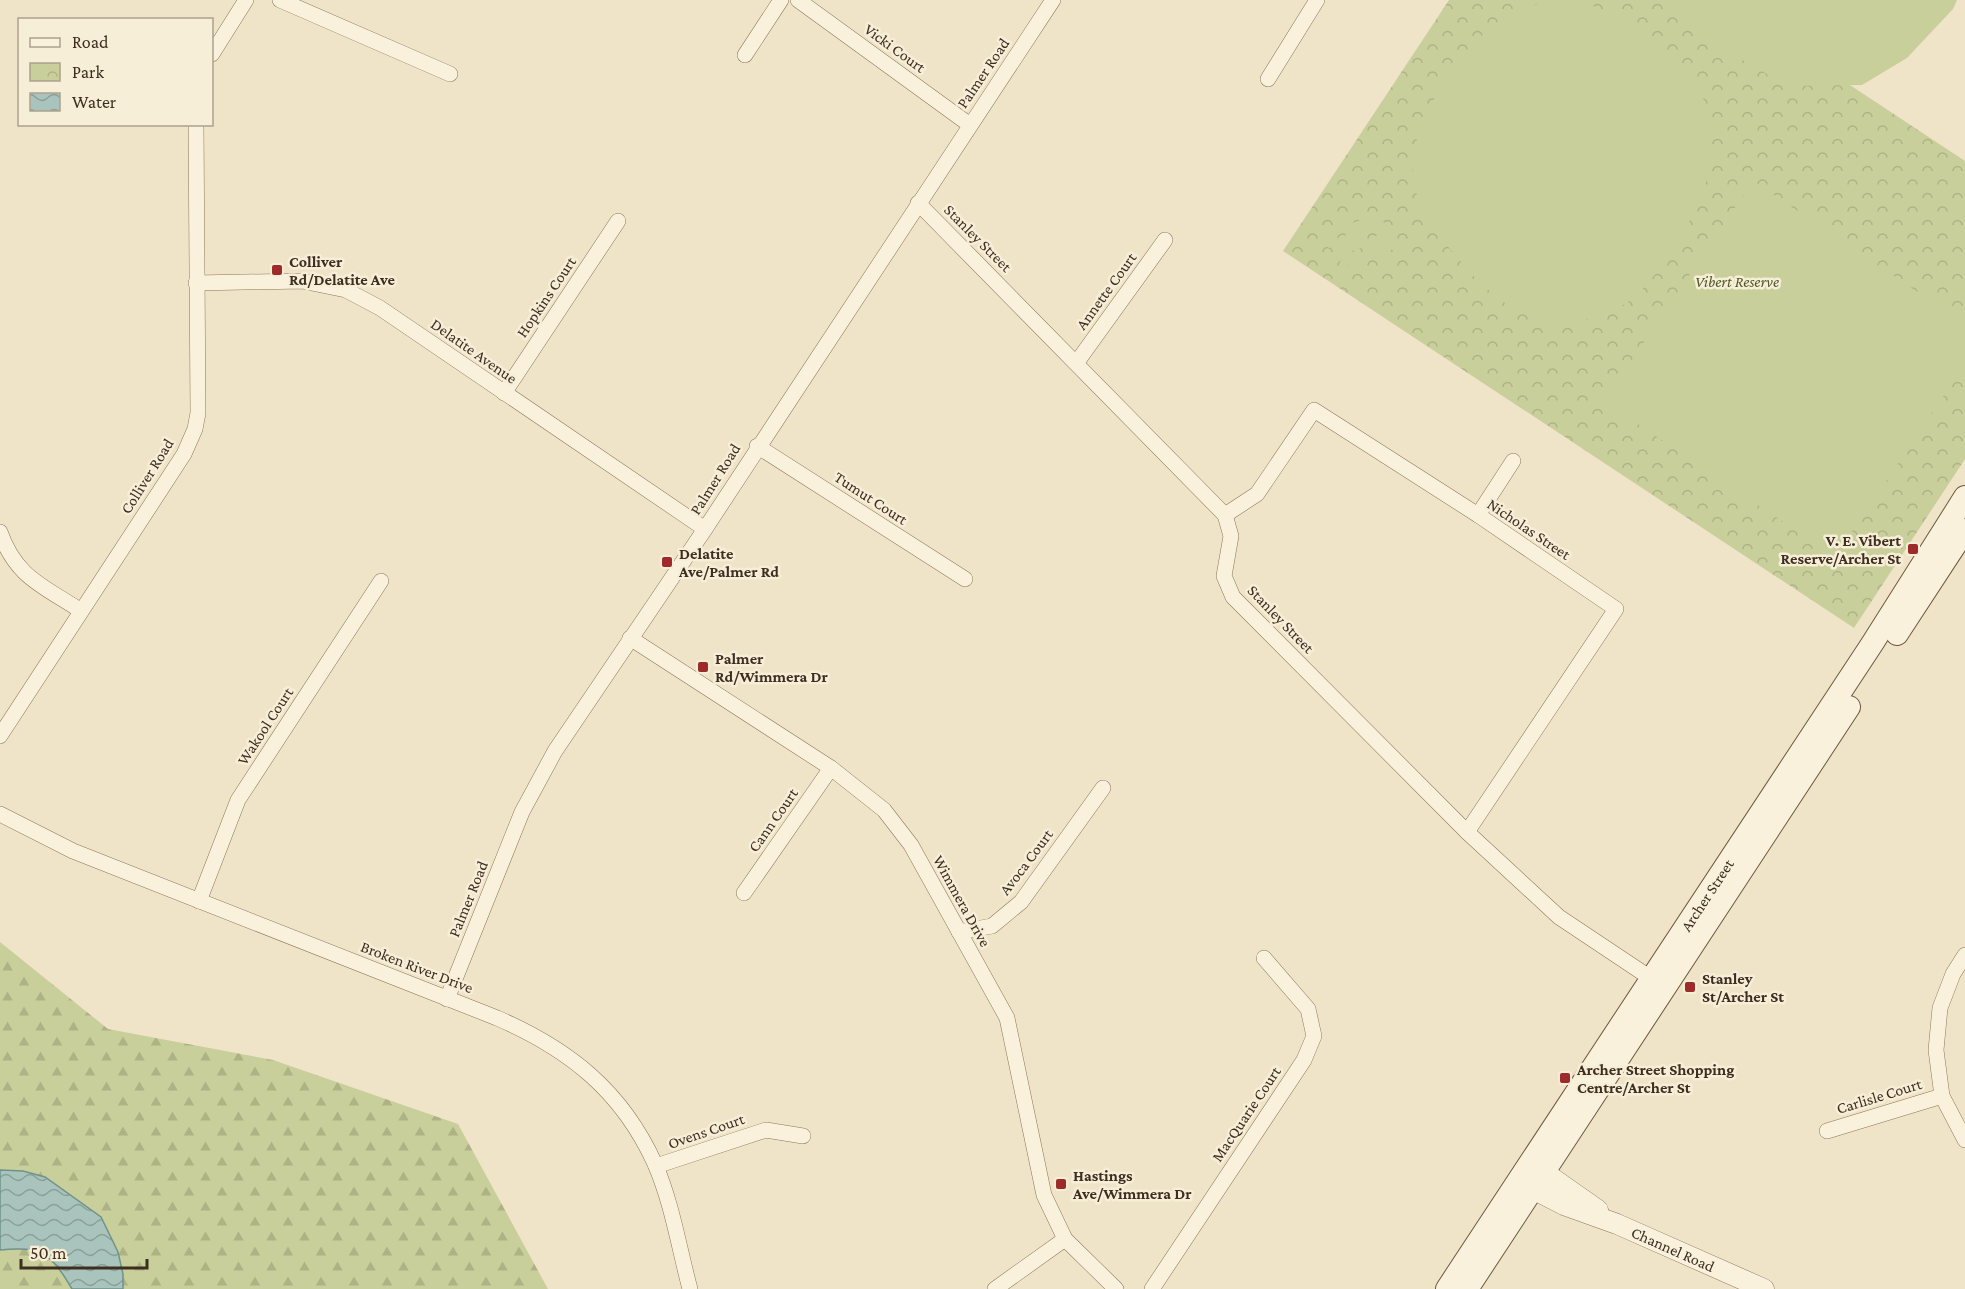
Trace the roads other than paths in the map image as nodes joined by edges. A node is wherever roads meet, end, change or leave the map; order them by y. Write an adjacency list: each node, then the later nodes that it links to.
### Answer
1 (246, 0): 7 (street)
2 (280, 0): 9 (street)
3 (781, 0): 8 (street)
4 (798, 0): 11 (street, Vicki Court)
5 (1053, 0): 11 (street, Palmer Road)
6 (1317, 0): 10 (street)
7 (213, 52)
8 (745, 55)
9 (450, 74)
10 (1268, 79)
11 (970, 125): 13 (street, Palmer Road)
12 (195, 126): 16 (street, Colliver Road)
13 (918, 203): 17 (street, Stanley Street); 19 (street, Palmer Road)
14 (618, 221): 18 (street, Hopkins Court)
15 (1165, 240): 17 (street, Annette Court)
16 (196, 283): 18 (street, Delatite Avenue); 30 (street, Colliver Road)
17 (1077, 362): 22 (street, Stanley Street)
18 (504, 393): 24 (street, Delatite Avenue)
19 (757, 446): 24 (street, Palmer Road); 27 (street, Tumut Court)
20 (1513, 461): 23 (street)
21 (1965, 497): 29 (main road, Archer Street)
22 (1225, 515): 23 (street, Nicholas Street); 36 (street, Stanley Street)
23 (1478, 515): 36 (street, Nicholas Street)
24 (705, 529): 31 (street, Palmer Road)
25 (1965, 530): 29 (main road, Archer Street)
26 (0, 532): 30 (street)
27 (965, 579)
28 (381, 581): 38 (street, Wakool Court)
29 (1911, 599): 42 (main road, Archer Street)
30 (81, 611): 32 (street, Colliver Road)
31 (630, 638): 33 (street, Wimmera Drive); 43 (street, Palmer Road)
32 (0, 736)
33 (831, 768): 37 (street, Cann Court); 39 (street, Wimmera Drive)
34 (1103, 788): 39 (street, Avoca Court)
35 (0, 814): 38 (street, Broken River Drive)
36 (1467, 832): 42 (street, Stanley Street)
37 (744, 893)
38 (199, 901): 43 (street, Broken River Drive)
39 (959, 932): 50 (street, Wimmera Drive)
40 (1965, 955): 44 (street)
41 (1264, 958): 54 (street, MacQuarie Court)
42 (1657, 983): 49 (main road, Archer Street)
43 (447, 999): 48 (street, Broken River Drive)
44 (1942, 1096): 45 (street, Carlisle Court); 47 (street)
45 (1827, 1131)
46 (803, 1136): 48 (street, Ovens Court)
47 (1965, 1140)
48 (656, 1167): 51 (street, Broken River Drive)
49 (1532, 1177): 55 (main road, Archer Street); 56 (main road, Archer Street); 57 (street, Channel Road)
50 (1065, 1239): 52 (street); 53 (street, Wimmera Drive)
51 (690, 1289)
52 (995, 1289)
53 (1116, 1289)
54 (1152, 1289)
55 (1447, 1289)
56 (1467, 1289)
57 (1764, 1289)

